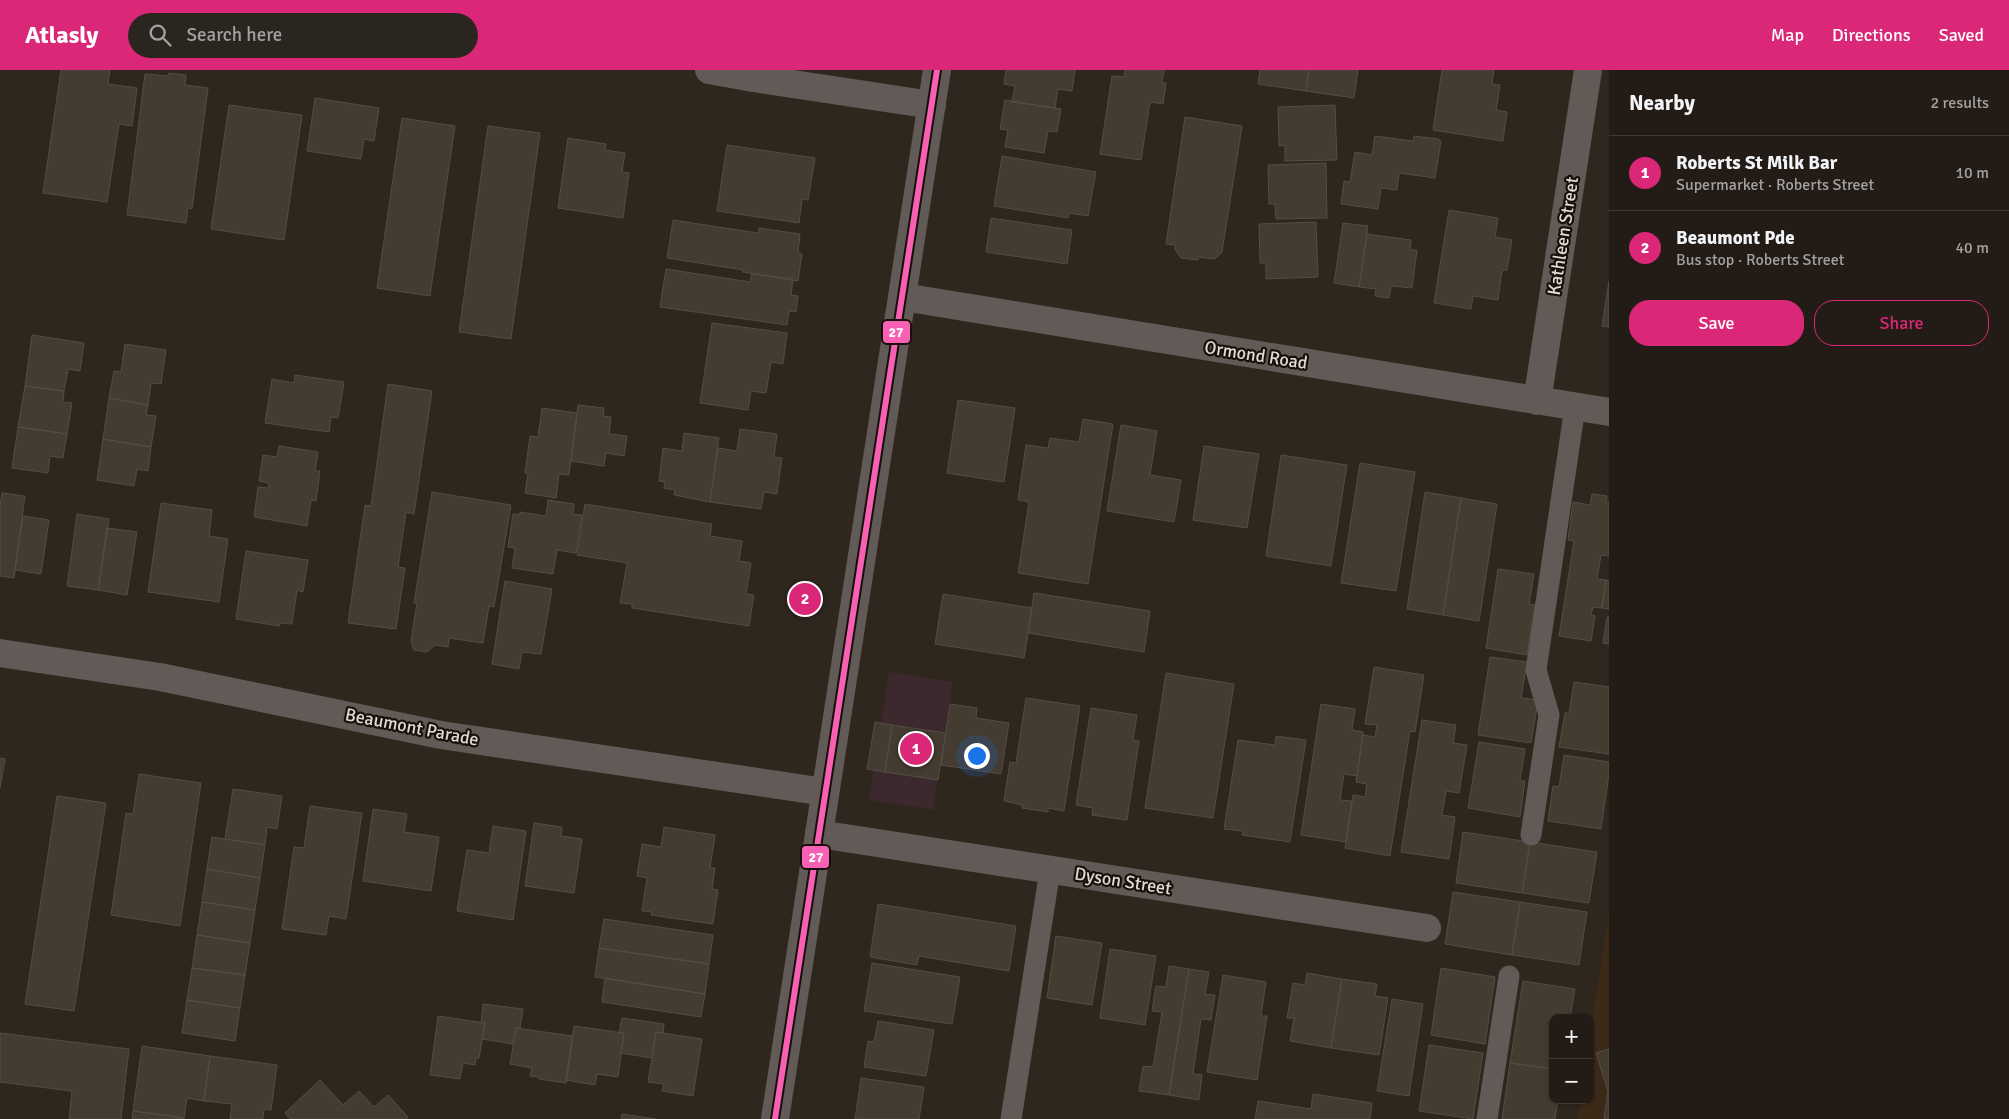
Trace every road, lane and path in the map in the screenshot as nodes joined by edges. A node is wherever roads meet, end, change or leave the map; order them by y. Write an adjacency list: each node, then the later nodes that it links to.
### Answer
1 (709, 70): 4 (street)
2 (937, 70): 4 (street)
3 (1588, 70): 6 (street, Kathleen Street)
4 (932, 105): 5 (street)
5 (903, 297): 6 (street, Ormond Road); 10 (street)
6 (1537, 402): 7 (street, Ormond Road)
7 (1575, 407): 8 (street, Ormond Road); 12 (lane)
8 (1609, 412)
9 (0, 653): 10 (street, Beaumont Parade)
10 (825, 792): 11 (street)
11 (819, 834): 13 (street, Dyson Street); 16 (street)
12 (1531, 836)
13 (1050, 870): 14 (street, Dyson Street); 17 (lane)
14 (1427, 928)
15 (1509, 976): 18 (lane)
16 (775, 1119)
17 (1010, 1119)
18 (1487, 1119)

